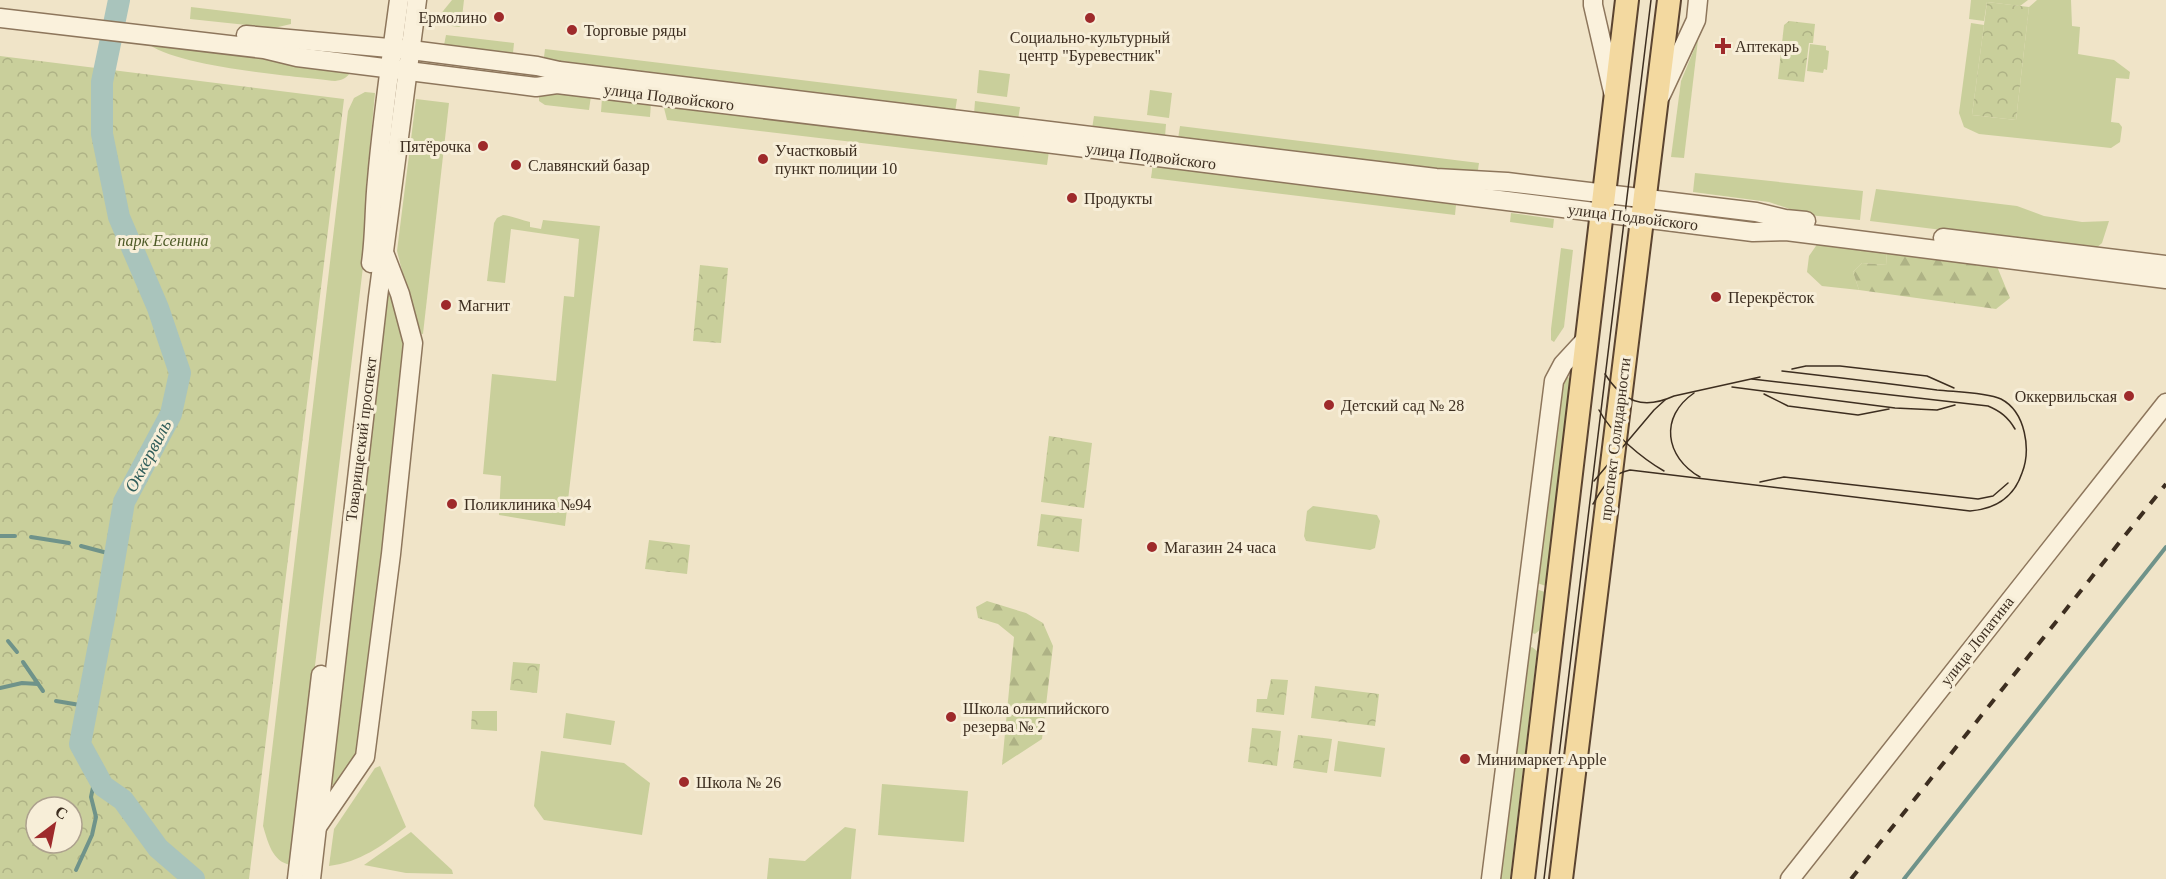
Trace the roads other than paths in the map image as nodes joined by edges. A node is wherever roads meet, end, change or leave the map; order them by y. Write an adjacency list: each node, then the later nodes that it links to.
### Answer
1 (399, 0): 11 (street, Товарищеский проспект)
2 (417, 0): 12 (street, Товарищеский проспект)
3 (1593, 0): 15 (street)
4 (1627, 0): 15 (main road)
5 (1669, 0): 16 (main road, проспект Солидарности)
6 (1698, 0): 16 (street)
7 (0, 6): 9 (street)
8 (0, 18): 9 (street)
9 (89, 22): 10 (street)
10 (137, 28): 11 (street, улица Подвойского); 13 (street, улица Подвойского)
11 (391, 48): 12 (street, улица Подвойского); 13 (street, Товарищеский проспект)
12 (411, 50): 14 (street, Товарищеский проспект); 17 (street, улица Подвойского)
13 (388, 68): 14 (street, улица Подвойского); 27 (street, Товарищеский проспект)
14 (408, 70): 17 (street, улица Подвойского); 19 (street, Товарищеский проспект)
15 (1615, 99): 17 (main road)
16 (1657, 105): 18 (main road, проспект Солидарности)
17 (1604, 203): 18 (street, улица Подвойского); 22 (main road)
18 (1644, 208): 20 (street, улица Подвойского); 21 (street, улица Подвойского); 30 (main road, проспект Солидарности)
19 (385, 254): 26 (street, Товарищеский проспект); 26 (street)
20 (2166, 266)
21 (2166, 279)
22 (1587, 338): 24 (street); 25 (main road)
23 (2166, 403): 31 (street, улица Лопатина)
24 (1520, 638): 25 (street); 28 (street)
25 (1550, 641): 29 (main road)
26 (316, 828): 27 (street, Товарищеский проспект)
27 (302, 878)
28 (1491, 879)
29 (1523, 879)
30 (1561, 879)
31 (1790, 879)

